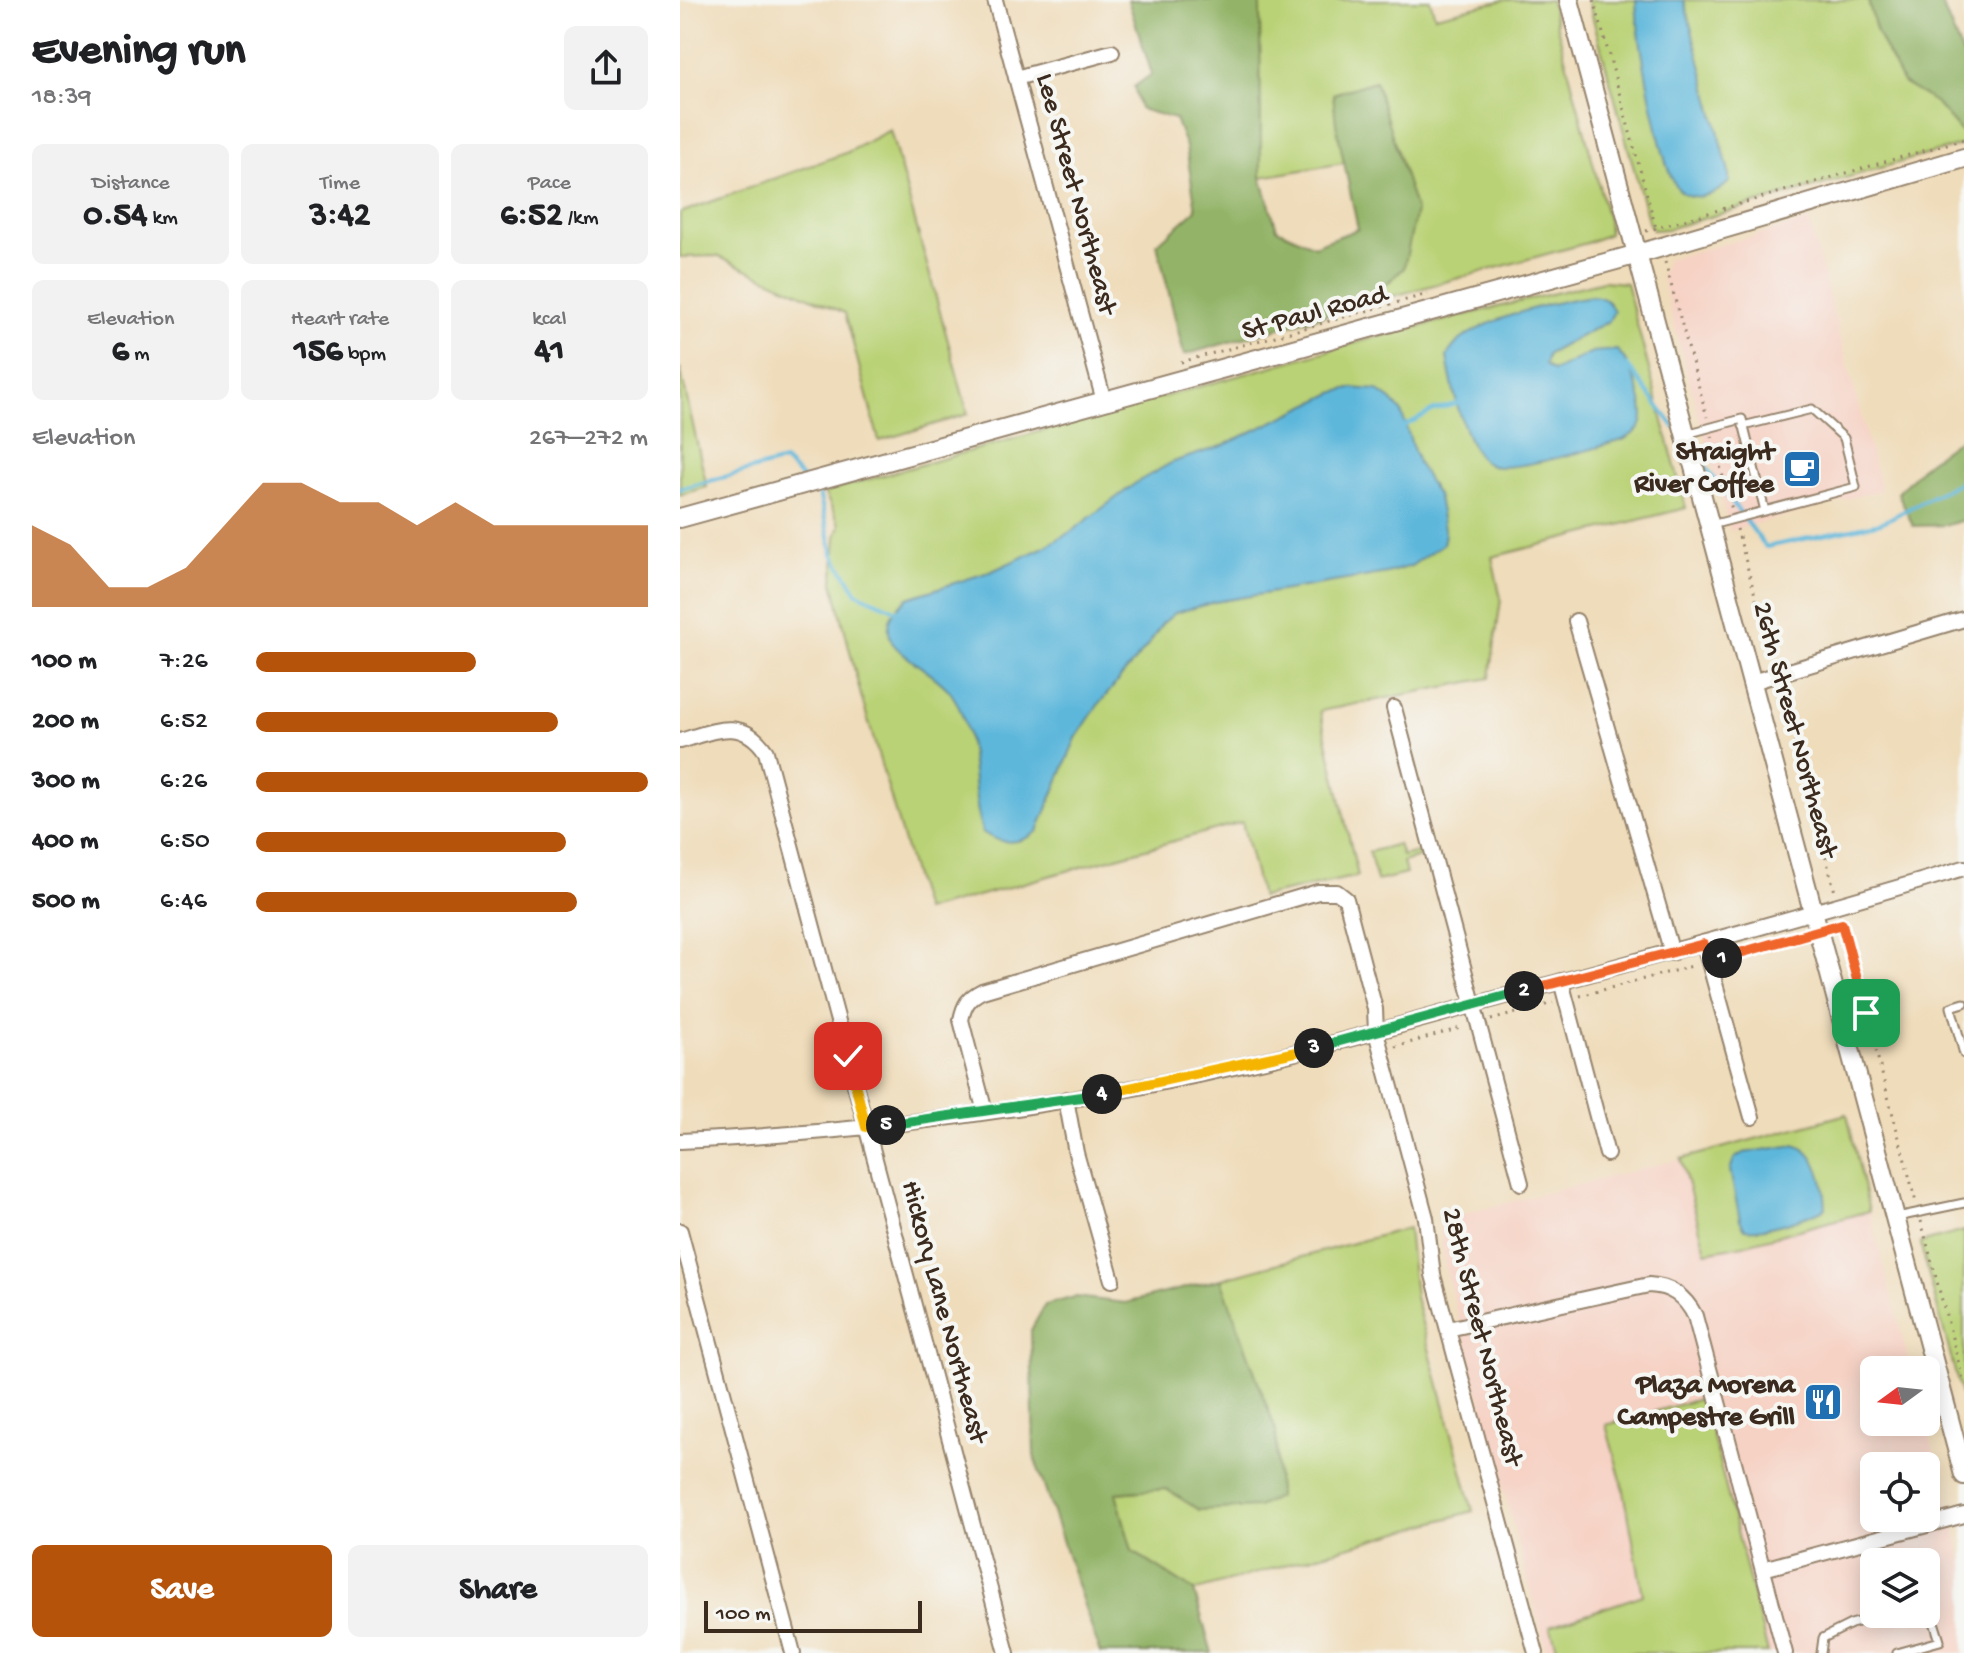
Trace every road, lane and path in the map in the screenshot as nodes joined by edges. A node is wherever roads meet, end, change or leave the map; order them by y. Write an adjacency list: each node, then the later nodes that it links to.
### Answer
1 (995, 0): 5 (street, Lee Street Northeast)
2 (1569, 0): 10 (main road, 26th Street Northeast)
3 (1594, 0): 8 (path)
4 (1112, 52): 5 (street)
5 (1016, 78): 11 (street, Lee Street Northeast)
6 (1964, 139): 8 (path)
7 (1964, 158): 9 (main road, St Paul Road)
8 (1656, 228): 9 (path)
9 (1661, 247): 10 (main road, St Paul Road); 13 (path)
10 (1638, 254): 11 (main road, St Paul Road); 14 (main road, 26th Street Northeast)
11 (1104, 401): 16 (main road, St Paul Road)
12 (1743, 426): 13 (lane); 15 (lane); 15 (lane)
13 (1710, 428): 14 (lane); 17 (path)
14 (1686, 434): 18 (main road, 26th Street Northeast)
15 (1765, 511): 17 (lane)
16 (680, 518)
17 (1734, 519): 18 (lane); 21 (path)
18 (1710, 526): 22 (main road, 26th Street Northeast)
19 (1964, 619): 21 (street)
20 (1576, 621): 30 (street)
21 (1777, 675): 22 (street); 26 (path)
22 (1752, 682): 27 (main road, 26th Street Northeast)
23 (1394, 708): 35 (street)
24 (680, 741): 43 (street, Hickory Lane Northeast)
25 (1964, 868): 26 (street)
26 (1838, 905): 27 (street); 28 (path)
27 (1816, 922): 28 (path); 29 (street); 31 (path); 49 (main road, 26th Street Northeast)
28 (1842, 924): 48 (path)
29 (1704, 944): 30 (street); 31 (street)
30 (1672, 953): 32 (street)
31 (1709, 962): 33 (path); 42 (street)
32 (1561, 981): 33 (street); 35 (street)
33 (1566, 999): 36 (path); 45 (street)
34 (1964, 1003): 39 (lane)
35 (1474, 1005): 36 (street); 37 (street)
36 (1478, 1024): 38 (path); 46 (street)
37 (1376, 1032): 38 (street, 28th Street Northeast); 40 (street); 41 (street, 28th Street Northeast)
38 (1381, 1051): 52 (street, 28th Street Northeast)
39 (1964, 1054)
40 (1066, 1099): 41 (street); 51 (street)
41 (985, 1112): 43 (street)
42 (1752, 1117)
43 (866, 1127): 44 (street); 62 (street, Hickory Lane Northeast)
44 (680, 1141)
45 (1607, 1154)
46 (1521, 1183)
47 (1964, 1203): 48 (lane)
48 (1919, 1213): 49 (lane); 53 (path)
49 (1895, 1218): 54 (main road, 26th Street Northeast)
50 (680, 1231): 61 (street)
51 (1112, 1280)
52 (1448, 1329): 58 (street); 63 (street, 28th Street Northeast)
53 (1964, 1383)
54 (1964, 1475)
55 (1964, 1515): 56 (street)
56 (1868, 1541): 57 (lane); 58 (street)
57 (1870, 1548)
58 (1763, 1569): 64 (street)
59 (1860, 1622): 65 (lane)
60 (1936, 1628): 66 (lane)
61 (793, 1653)
62 (1007, 1653)
63 (1536, 1653)
64 (1785, 1653)
65 (1821, 1653)
66 (1897, 1653)

